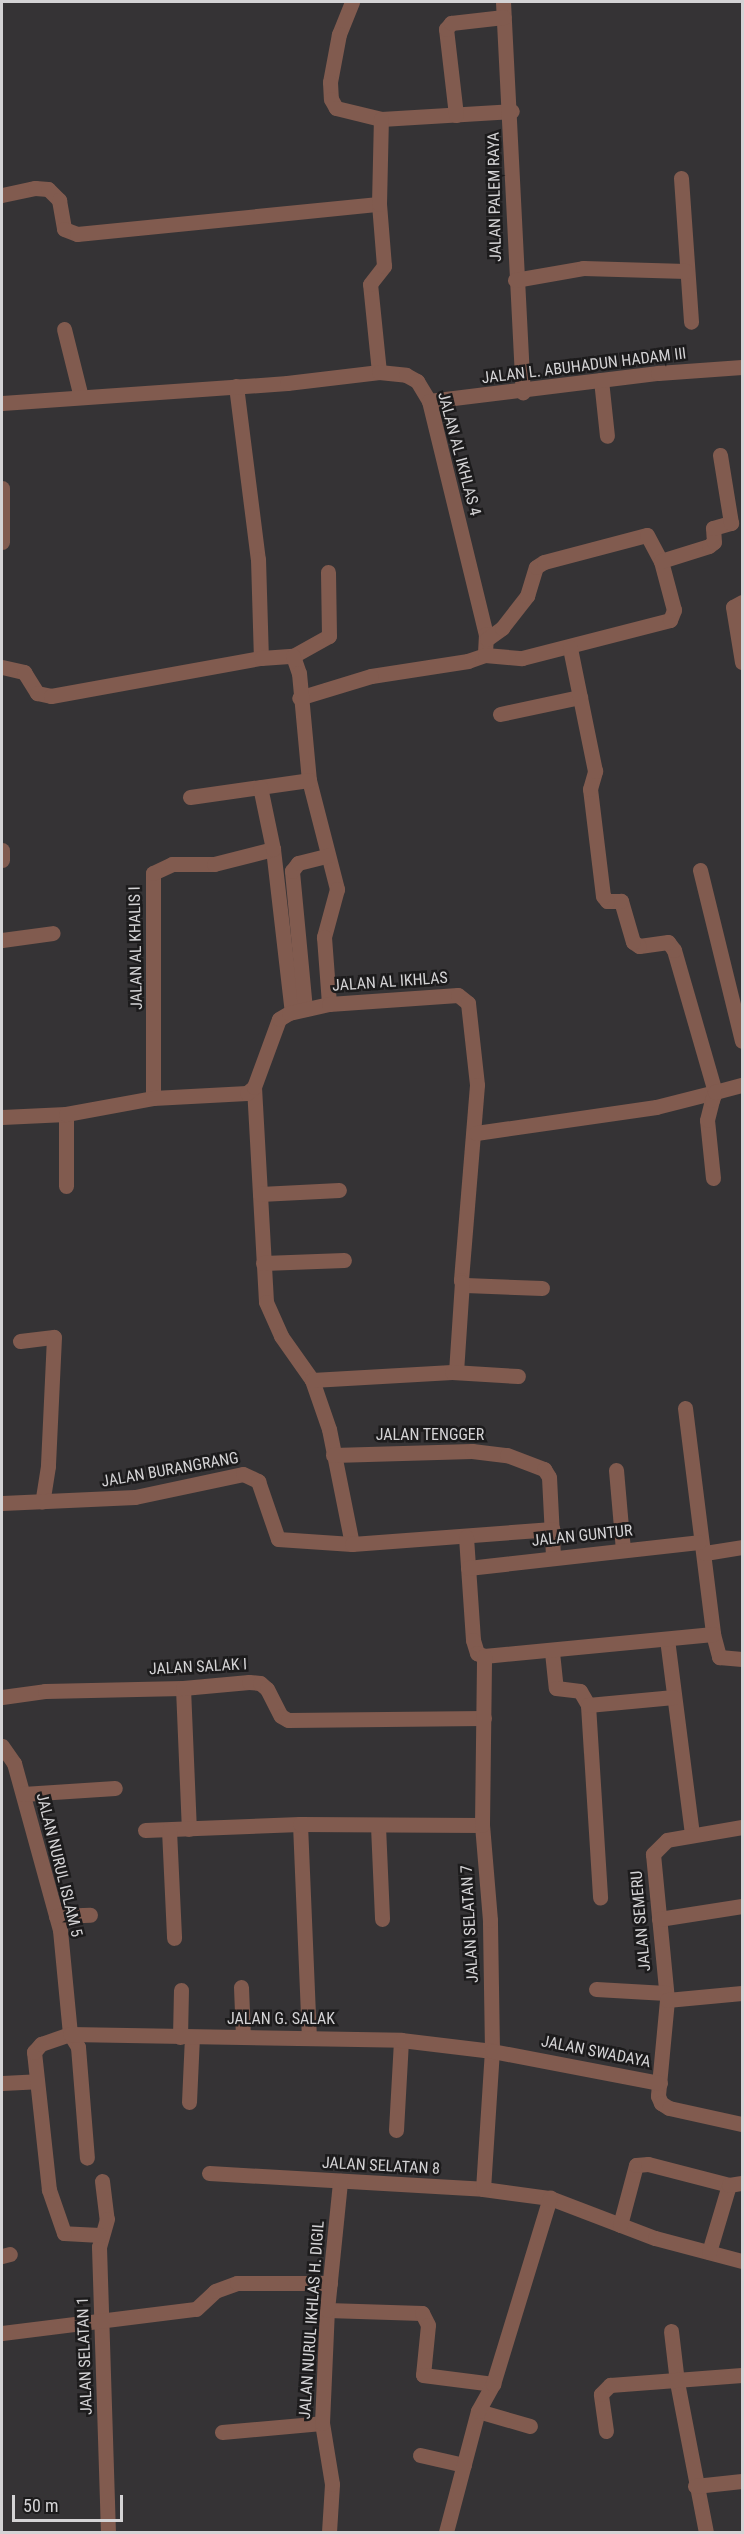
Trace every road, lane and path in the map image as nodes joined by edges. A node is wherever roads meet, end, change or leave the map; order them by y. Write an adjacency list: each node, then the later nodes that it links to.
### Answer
1 (352, 2): 5 (street)
2 (504, 9): 3 (street, JALAN PALEM RAYA); 4 (street)
3 (512, 111): 4 (street); 10 (street, JALAN PALEM RAYA)
4 (456, 114): 5 (street)
5 (381, 119): 8 (street)
6 (681, 178): 9 (street)
7 (2, 195): 8 (street)
8 (379, 204): 14 (street)
9 (686, 271): 10 (street); 11 (street)
10 (514, 280): 17 (street, JALAN PALEM RAYA)
11 (691, 322)
12 (64, 328): 18 (street)
13 (742, 367): 15 (street, JALAN L. ABUHADUN HADAM III)
14 (379, 372): 16 (street, JALAN AL IKHLAS 4); 19 (street, JALAN AL IKHLAS 4)
15 (601, 380): 17 (street, JALAN L. ABUHADUN HADAM III); 21 (street)
16 (236, 386): 18 (street, JALAN AL IKHLAS 4); 31 (street)
17 (523, 392): 19 (street, JALAN L. ABUHADUN HADAM III)
18 (81, 397): 20 (street, JALAN AL IKHLAS 4)
19 (429, 401): 28 (street, JALAN AL IKHLAS 4)
20 (2, 403)
21 (607, 436)
22 (720, 455): 25 (street)
23 (2, 488): 24 (street)
24 (2, 542)
25 (661, 561): 28 (street); 29 (street)
26 (328, 572): 30 (street)
27 (738, 603): 32 (street)
28 (486, 647): 29 (street); 35 (street)
29 (570, 648): 34 (street)
30 (293, 656): 31 (street); 35 (street)
31 (261, 658): 33 (street)
32 (742, 662)
33 (2, 667)
34 (580, 697): 36 (street); 52 (street)
35 (299, 698): 37 (street)
36 (500, 714)
37 (309, 780): 38 (street); 42 (street)
38 (260, 787): 39 (street); 41 (street)
39 (190, 797)
40 (2, 850): 43 (street)
41 (266, 851): 48 (street); 53 (street, JALAN AL KHALIS I)
42 (327, 856): 47 (street); 48 (street)
43 (2, 860)
44 (700, 870): 49 (street)
45 (53, 933): 46 (street)
46 (2, 940)
47 (329, 1004): 48 (street, JALAN AL IKHLAS); 56 (street, JALAN AL IKHLAS)
48 (299, 1011): 51 (street)
49 (742, 1041)
50 (742, 1084): 52 (street)
51 (254, 1086): 53 (street); 60 (street)
52 (715, 1092): 56 (street); 57 (street)
53 (153, 1098): 54 (street)
54 (66, 1114): 55 (street); 58 (street)
55 (2, 1117)
56 (476, 1133): 63 (street, JALAN AL IKHLAS)
57 (713, 1178)
58 (66, 1186)
59 (339, 1190): 60 (street)
60 (260, 1194): 62 (street)
61 (344, 1260): 62 (street)
62 (263, 1263): 68 (street)
63 (462, 1282): 64 (street); 66 (street, JALAN AL IKHLAS)
64 (542, 1288)
65 (20, 1341): 72 (street)
66 (456, 1372): 67 (street); 68 (street)
67 (518, 1376)
68 (312, 1380): 70 (street)
69 (685, 1408): 77 (street)
70 (333, 1455): 74 (street, JALAN TENGGER); 76 (street)
71 (616, 1470): 79 (street)
72 (42, 1502): 73 (street, JALAN BURANGRANG); 76 (street, JALAN BURANGRANG)
73 (2, 1503)
74 (552, 1529): 75 (street, JALAN BURANGRANG); 80 (street, JALAN TENGGER)
75 (465, 1536): 76 (street, JALAN BURANGRANG); 81 (street)
76 (352, 1544)
77 (702, 1547): 78 (street, JALAN GUNTUR); 79 (street, JALAN GUNTUR); 82 (street)
78 (742, 1547)
79 (623, 1550): 80 (street, JALAN GUNTUR)
80 (553, 1557): 81 (street, JALAN GUNTUR)
81 (468, 1568): 85 (street)
82 (713, 1634): 83 (street); 86 (street)
83 (667, 1639): 84 (street); 89 (street)
84 (552, 1652): 85 (street); 90 (street)
85 (484, 1656): 91 (street, JALAN SELATAN 7)
86 (742, 1659)
87 (183, 1688): 88 (street, JALAN SALAK I); 91 (street, JALAN SALAK I); 99 (street)
88 (2, 1697)
89 (674, 1697): 90 (street); 102 (street)
90 (588, 1705): 103 (street)
91 (484, 1718): 96 (street, JALAN SELATAN 7)
92 (2, 1746): 94 (street, JALAN NURUL ISLAM 5)
93 (115, 1788): 94 (street)
94 (23, 1794): 106 (street, JALAN NURUL ISLAM 5)
95 (300, 1824): 97 (street); 99 (street); 116 (street)
96 (482, 1825): 97 (street); 120 (street, JALAN SELATAN 7)
97 (378, 1826): 107 (street)
98 (742, 1827): 102 (street, JALAN SEMERU)
99 (189, 1829): 101 (street)
100 (145, 1830): 101 (street)
101 (169, 1830): 109 (street)
102 (692, 1833): 108 (street, JALAN SEMERU)
103 (600, 1898)
104 (742, 1906): 108 (street)
105 (90, 1915): 106 (street)
106 (56, 1916): 115 (street, JALAN NURUL ISLAM 5)
107 (382, 1919)
108 (658, 1919): 114 (street, JALAN SEMERU)
109 (174, 1938)
110 (241, 1987): 118 (street)
111 (596, 1989): 114 (street)
112 (181, 1990): 117 (street)
113 (742, 1993): 114 (street)
114 (666, 1996): 123 (street, JALAN SEMERU)
115 (70, 2034): 117 (street, JALAN G. SALAK); 121 (street); 127 (street, JALAN NURUL ISLAM 5)
116 (309, 2036): 118 (street, JALAN G. SALAK); 119 (street, JALAN G. SALAK)
117 (186, 2037): 118 (street, JALAN G. SALAK); 124 (street)
118 (243, 2037)
119 (401, 2040): 120 (street, JALAN G. SALAK); 126 (street)
120 (492, 2051): 123 (street, JALAN SWADAYA); 132 (street, JALAN SELATAN 7)
121 (37, 2081): 122 (street); 135 (street)
122 (2, 2083)
123 (660, 2083): 125 (street, JALAN SWADAYA)
124 (189, 2102)
125 (742, 2124)
126 (396, 2130)
127 (87, 2158)
128 (209, 2173): 130 (street, JALAN SELATAN 8)
129 (102, 2181): 135 (street, JALAN SELATAN 1)
130 (340, 2181): 132 (street, JALAN SELATAN 8); 138 (street, JALAN NURUL IKHLAS H. DIGIL)
131 (736, 2184): 134 (street); 136 (street)
132 (483, 2189): 133 (street, JALAN SELATAN 8)
133 (550, 2198): 134 (street, JALAN SELATAN 8); 145 (street)
134 (620, 2225): 136 (street, JALAN SELATAN 8)
135 (100, 2235): 140 (street, JALAN SELATAN 1)
136 (709, 2252): 137 (street, JALAN SELATAN 8)
137 (742, 2261)
138 (330, 2283): 139 (street, JALAN NURUL IKHLAS H. DIGIL); 140 (street)
139 (327, 2310): 145 (street); 147 (street, JALAN NURUL IKHLAS H. DIGIL)
140 (102, 2319): 142 (street); 155 (street, JALAN SELATAN 1)
141 (671, 2331): 144 (street)
142 (2, 2333)
143 (742, 2375): 144 (street)
144 (677, 2382): 150 (street); 154 (street)
145 (493, 2384): 146 (street)
146 (478, 2411): 148 (street); 152 (street)
147 (322, 2423): 149 (street); 156 (street, JALAN NURUL IKHLAS H. DIGIL)
148 (530, 2426)
149 (222, 2432)
150 (606, 2432)
151 (420, 2455): 152 (street)
152 (464, 2465): 157 (street)
153 (742, 2481): 154 (street)
154 (695, 2486): 158 (street)
155 (108, 2532)
156 (329, 2532)
157 (446, 2532)
158 (706, 2532)

